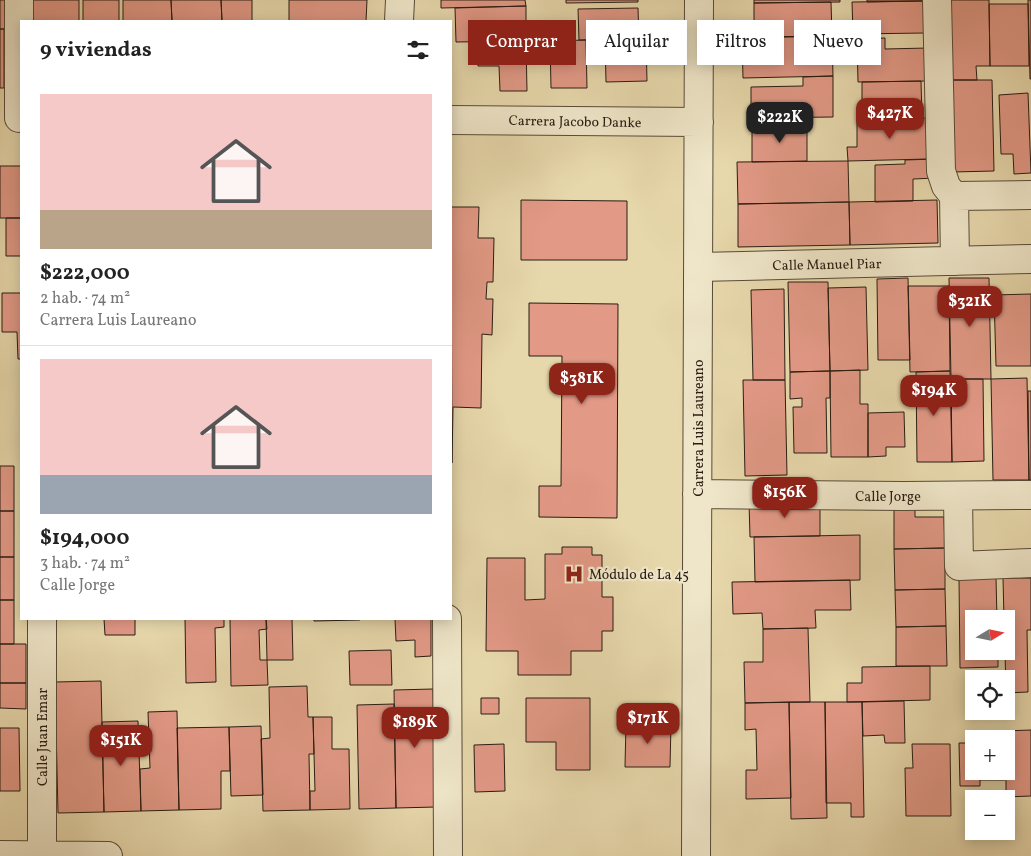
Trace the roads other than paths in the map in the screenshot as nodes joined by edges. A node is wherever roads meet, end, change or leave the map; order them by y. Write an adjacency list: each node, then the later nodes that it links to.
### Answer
1 (19, 0): 6 (street)
2 (400, 0): 5 (street)
3 (700, 0): 8 (street, Carrera Luis Laureano)
4 (938, 0): 10 (street)
5 (399, 20)
6 (13, 118)
7 (452, 120): 8 (street, Carrera Jacobo Danke)
8 (700, 122): 13 (street, Carrera Luis Laureano)
9 (1031, 195): 10 (street)
10 (954, 196): 12 (street)
11 (1031, 259): 12 (street, Calle Manuel Piar)
12 (955, 261): 13 (street, Calle Manuel Piar)
13 (699, 267): 14 (street, Carrera Luis Laureano)
14 (697, 494): 16 (street, Calle Jorge); 24 (street, Carrera Luis Laureano)
15 (1031, 495): 16 (street, Calle Jorge)
16 (958, 496): 17 (street)
17 (1031, 563)
18 (42, 620): 21 (street, Calle Juan Emar)
19 (447, 620): 23 (street)
20 (0, 856): 21 (street)
21 (42, 856): 22 (street)
22 (108, 856)
23 (448, 856)
24 (696, 856)

